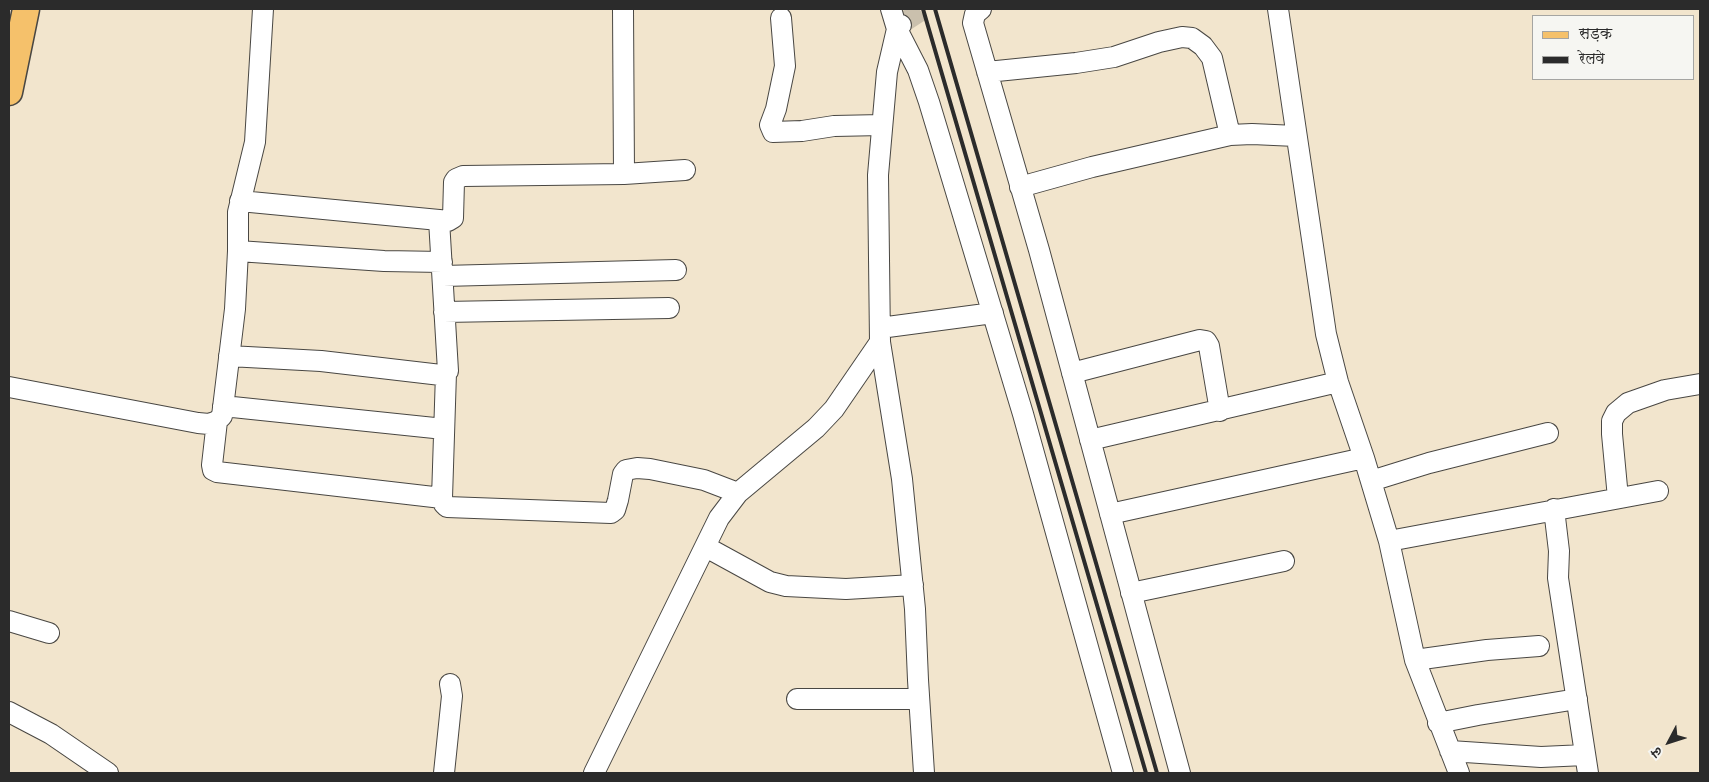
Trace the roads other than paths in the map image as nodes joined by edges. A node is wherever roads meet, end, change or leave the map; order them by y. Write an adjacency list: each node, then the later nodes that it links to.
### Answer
1 (26, 9): 9 (main road)
2 (263, 9): 16 (street)
3 (623, 9): 14 (street)
4 (981, 9): 8 (street)
5 (1278, 9): 12 (street)
6 (781, 18): 10 (street)
7 (897, 20): 10 (street); 23 (street)
8 (987, 72): 11 (street); 15 (street)
9 (9, 92)
10 (882, 125): 24 (street)
11 (1230, 135): 12 (street); 15 (street)
12 (1296, 136): 28 (street)
13 (685, 170): 14 (street)
14 (624, 174): 17 (street)
15 (1020, 187): 26 (street)
16 (240, 201): 17 (street); 18 (street)
17 (439, 220): 19 (street)
18 (238, 251): 19 (street); 25 (street)
19 (442, 269): 20 (street); 22 (street)
20 (676, 270)
21 (669, 308): 22 (street)
22 (444, 312): 27 (street)
23 (993, 313): 24 (street); 65 (street)
24 (880, 335): 39 (street); 47 (street)
25 (229, 356): 27 (street); 32 (street)
26 (1072, 372): 31 (street); 35 (street)
27 (446, 373): 33 (street)
28 (1338, 382): 31 (street); 36 (street)
29 (1700, 384): 41 (street)
30 (9, 387): 32 (street)
31 (1220, 411): 35 (street)
32 (220, 414): 33 (street); 40 (street)
33 (444, 429): 40 (street)
34 (1548, 433): 37 (street)
35 (1090, 440): 43 (street)
36 (1364, 458): 37 (street); 43 (street)
37 (1371, 481): 44 (street)
38 (1658, 491): 41 (street)
39 (738, 493): 40 (street); 45 (street)
40 (442, 498)
41 (1618, 498): 42 (street)
42 (1554, 510): 44 (street); 54 (street)
43 (1110, 514): 48 (street)
44 (1389, 541): 52 (street)
45 (706, 547): 47 (street); 63 (street)
46 (1284, 561): 48 (street)
47 (913, 585): 56 (street)
48 (1131, 593): 66 (street)
49 (9, 621): 50 (street)
50 (49, 634)
51 (1539, 646): 52 (street)
52 (1415, 660): 58 (street)
53 (450, 684): 62 (street)
54 (1577, 698): 58 (street); 60 (street)
55 (797, 699): 56 (street)
56 (919, 699): 64 (street)
57 (9, 712): 61 (street)
58 (1438, 723): 59 (street)
59 (1450, 751): 60 (street); 67 (street)
60 (1586, 764)
61 (108, 773)
62 (444, 773)
63 (594, 773)
64 (924, 773)
65 (1123, 773)
66 (1180, 773)
67 (1459, 773)

